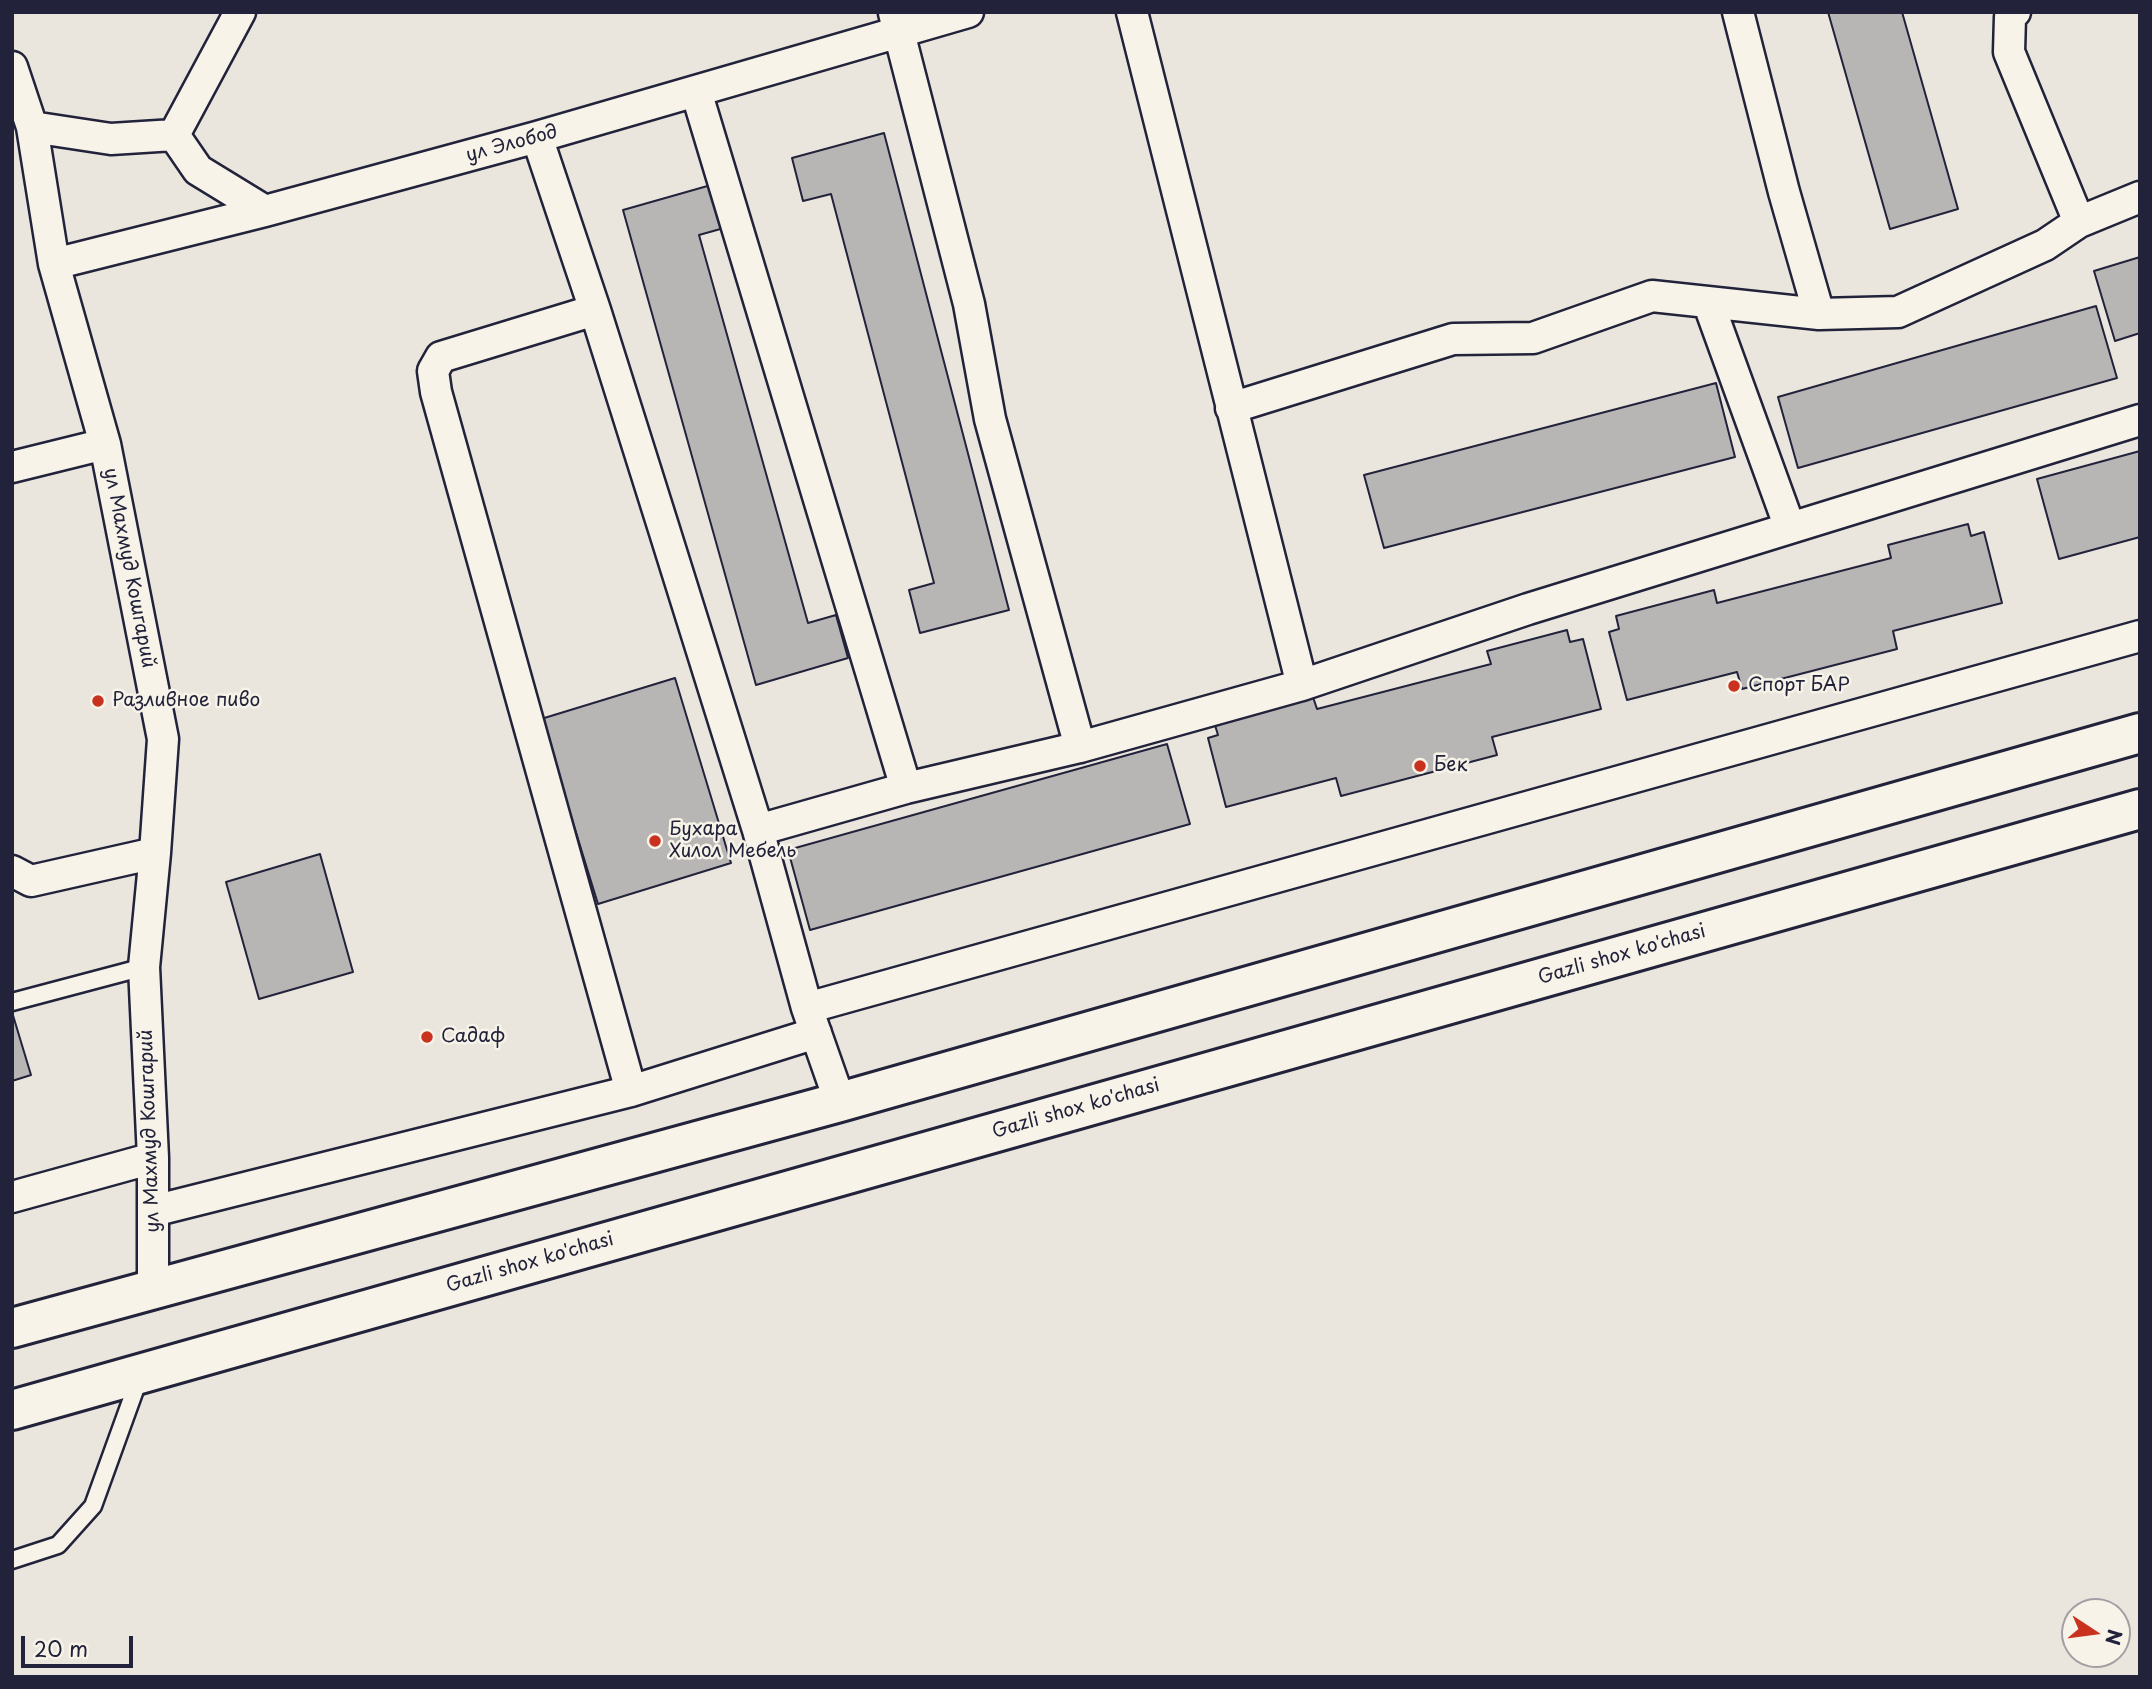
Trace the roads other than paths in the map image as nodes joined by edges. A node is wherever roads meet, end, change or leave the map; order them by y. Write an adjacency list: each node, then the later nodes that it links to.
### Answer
1 (240, 12): 10 (street)
2 (968, 12): 6 (street, ул Элобод)
3 (1132, 12): 19 (street)
4 (1738, 12): 18 (street)
5 (2015, 12): 14 (street)
6 (897, 22): 8 (street, ул Элобод); 27 (street)
7 (14, 75): 9 (street, ул Махмуд Кошгарий)
8 (696, 91): 11 (street, ул Элобод); 28 (street)
9 (32, 127): 10 (street); 15 (street, ул Махмуд Кошгарий)
10 (174, 135): 13 (street)
11 (537, 137): 13 (street, ул Элобод); 17 (street)
12 (2140, 197): 14 (street)
13 (265, 211): 15 (street, ул Элобод)
14 (2079, 222): 18 (street)
15 (54, 264): 21 (street, ул Махмуд Кошгарий)
16 (1708, 302): 18 (street); 19 (street); 23 (street)
17 (595, 310): 30 (street); 36 (street)
18 (1819, 314)
19 (1230, 408): 25 (street)
20 (2140, 420): 23 (street)
21 (105, 444): 22 (street); 31 (street, ул Махмуд Кошгарий)
22 (12, 467)
23 (1790, 528): 25 (street)
24 (2140, 636): 35 (street)
25 (1302, 685): 27 (street)
26 (2140, 733): 37 (highway)
27 (1080, 747): 28 (street)
28 (906, 788): 30 (street)
29 (2140, 809): 43 (highway, Gazli shox ko'chasi)
30 (758, 830): 35 (street)
31 (156, 853): 32 (street); 33 (street, ул Махмуд Кошгарий)
32 (12, 871)
33 (144, 967): 34 (lane); 38 (street, ул Махмуд Кошгарий)
34 (12, 1002)
35 (812, 1020): 36 (street); 37 (street)
36 (631, 1091): 40 (street)
37 (841, 1102): 41 (highway)
38 (153, 1158): 39 (street); 40 (street, ул Махмуд Кошгарий)
39 (12, 1197)
40 (153, 1211): 41 (street, ул Махмуд Кошгарий)
41 (153, 1290): 42 (highway)
42 (12, 1328)
43 (141, 1373): 44 (highway, Gazli shox ko'chasi); 45 (lane)
44 (12, 1410)
45 (12, 1560)

